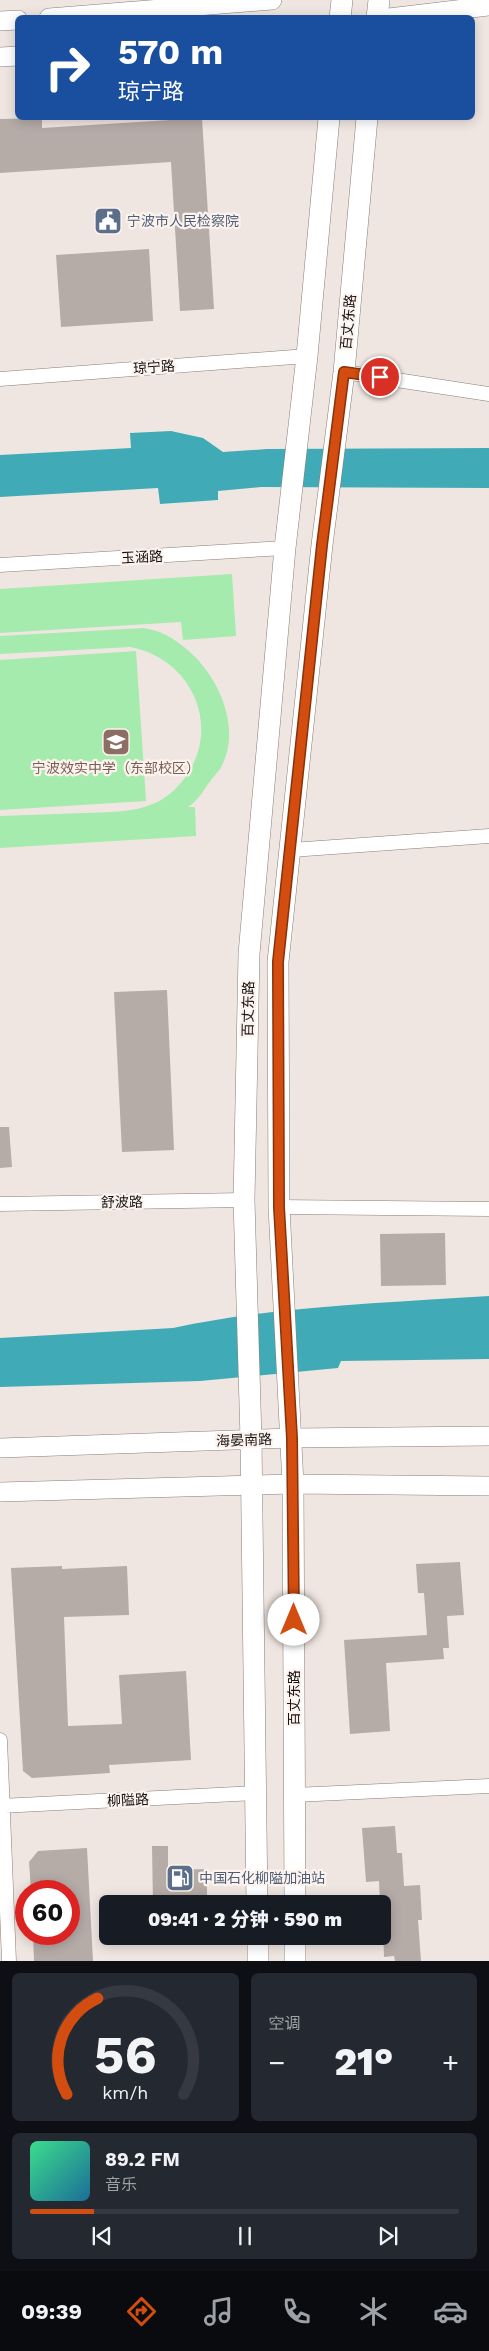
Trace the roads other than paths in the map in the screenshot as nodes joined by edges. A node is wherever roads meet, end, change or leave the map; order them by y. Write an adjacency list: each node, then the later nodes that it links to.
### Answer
1 (272, 0): 5 (main road)
2 (342, 0): 6 (main road)
3 (379, 0): 7 (main road)
4 (489, 6): 8 (main road)
5 (86, 15)
6 (340, 15)
7 (377, 15)
8 (414, 15)
9 (15, 20): 10 (main road)
10 (0, 21)
11 (15, 56): 12 (main road)
12 (0, 58)
13 (329, 120): 15 (main road, 百丈东路)
14 (367, 120): 16 (main road, 百丈东路)
15 (308, 356): 17 (street, 琼宁路); 19 (main road, 百丈东路)
16 (344, 372): 18 (street); 22 (main road, 百丈东路)
17 (0, 379)
18 (489, 394)
19 (285, 548): 20 (street, 玉涵路); 23 (main road, 百丈东路)
20 (0, 565)
21 (489, 836): 22 (street)
22 (291, 850): 25 (main road, 百丈东路)
23 (244, 1200): 24 (street, 舒波路); 29 (main road, 百丈东路)
24 (0, 1204)
25 (279, 1207): 26 (street); 28 (main road, 百丈东路)
26 (489, 1209)
27 (489, 1436): 28 (main road, 海晏南路)
28 (292, 1438): 29 (main road, 海晏南路); 31 (main road, 百丈东路)
29 (251, 1439): 30 (main road, 海晏南路); 32 (main road, 百丈东路)
30 (0, 1448)
31 (293, 1484): 32 (main road); 33 (main road); 38 (main road, 百丈东路)
32 (250, 1486): 34 (main road); 37 (main road, 百丈东路)
33 (489, 1486)
34 (0, 1492)
35 (0, 1740): 39 (street)
36 (489, 1786): 38 (street)
37 (256, 1792): 39 (street, 柳隘路); 40 (main road, 百丈东路)
38 (294, 1795): 41 (main road, 百丈东路)
39 (1, 1806): 44 (street)
40 (257, 1895)
41 (295, 1895)
42 (258, 1945): 45 (main road)
43 (295, 1945): 46 (main road)
44 (9, 1961)
45 (258, 1961)
46 (295, 1961)

